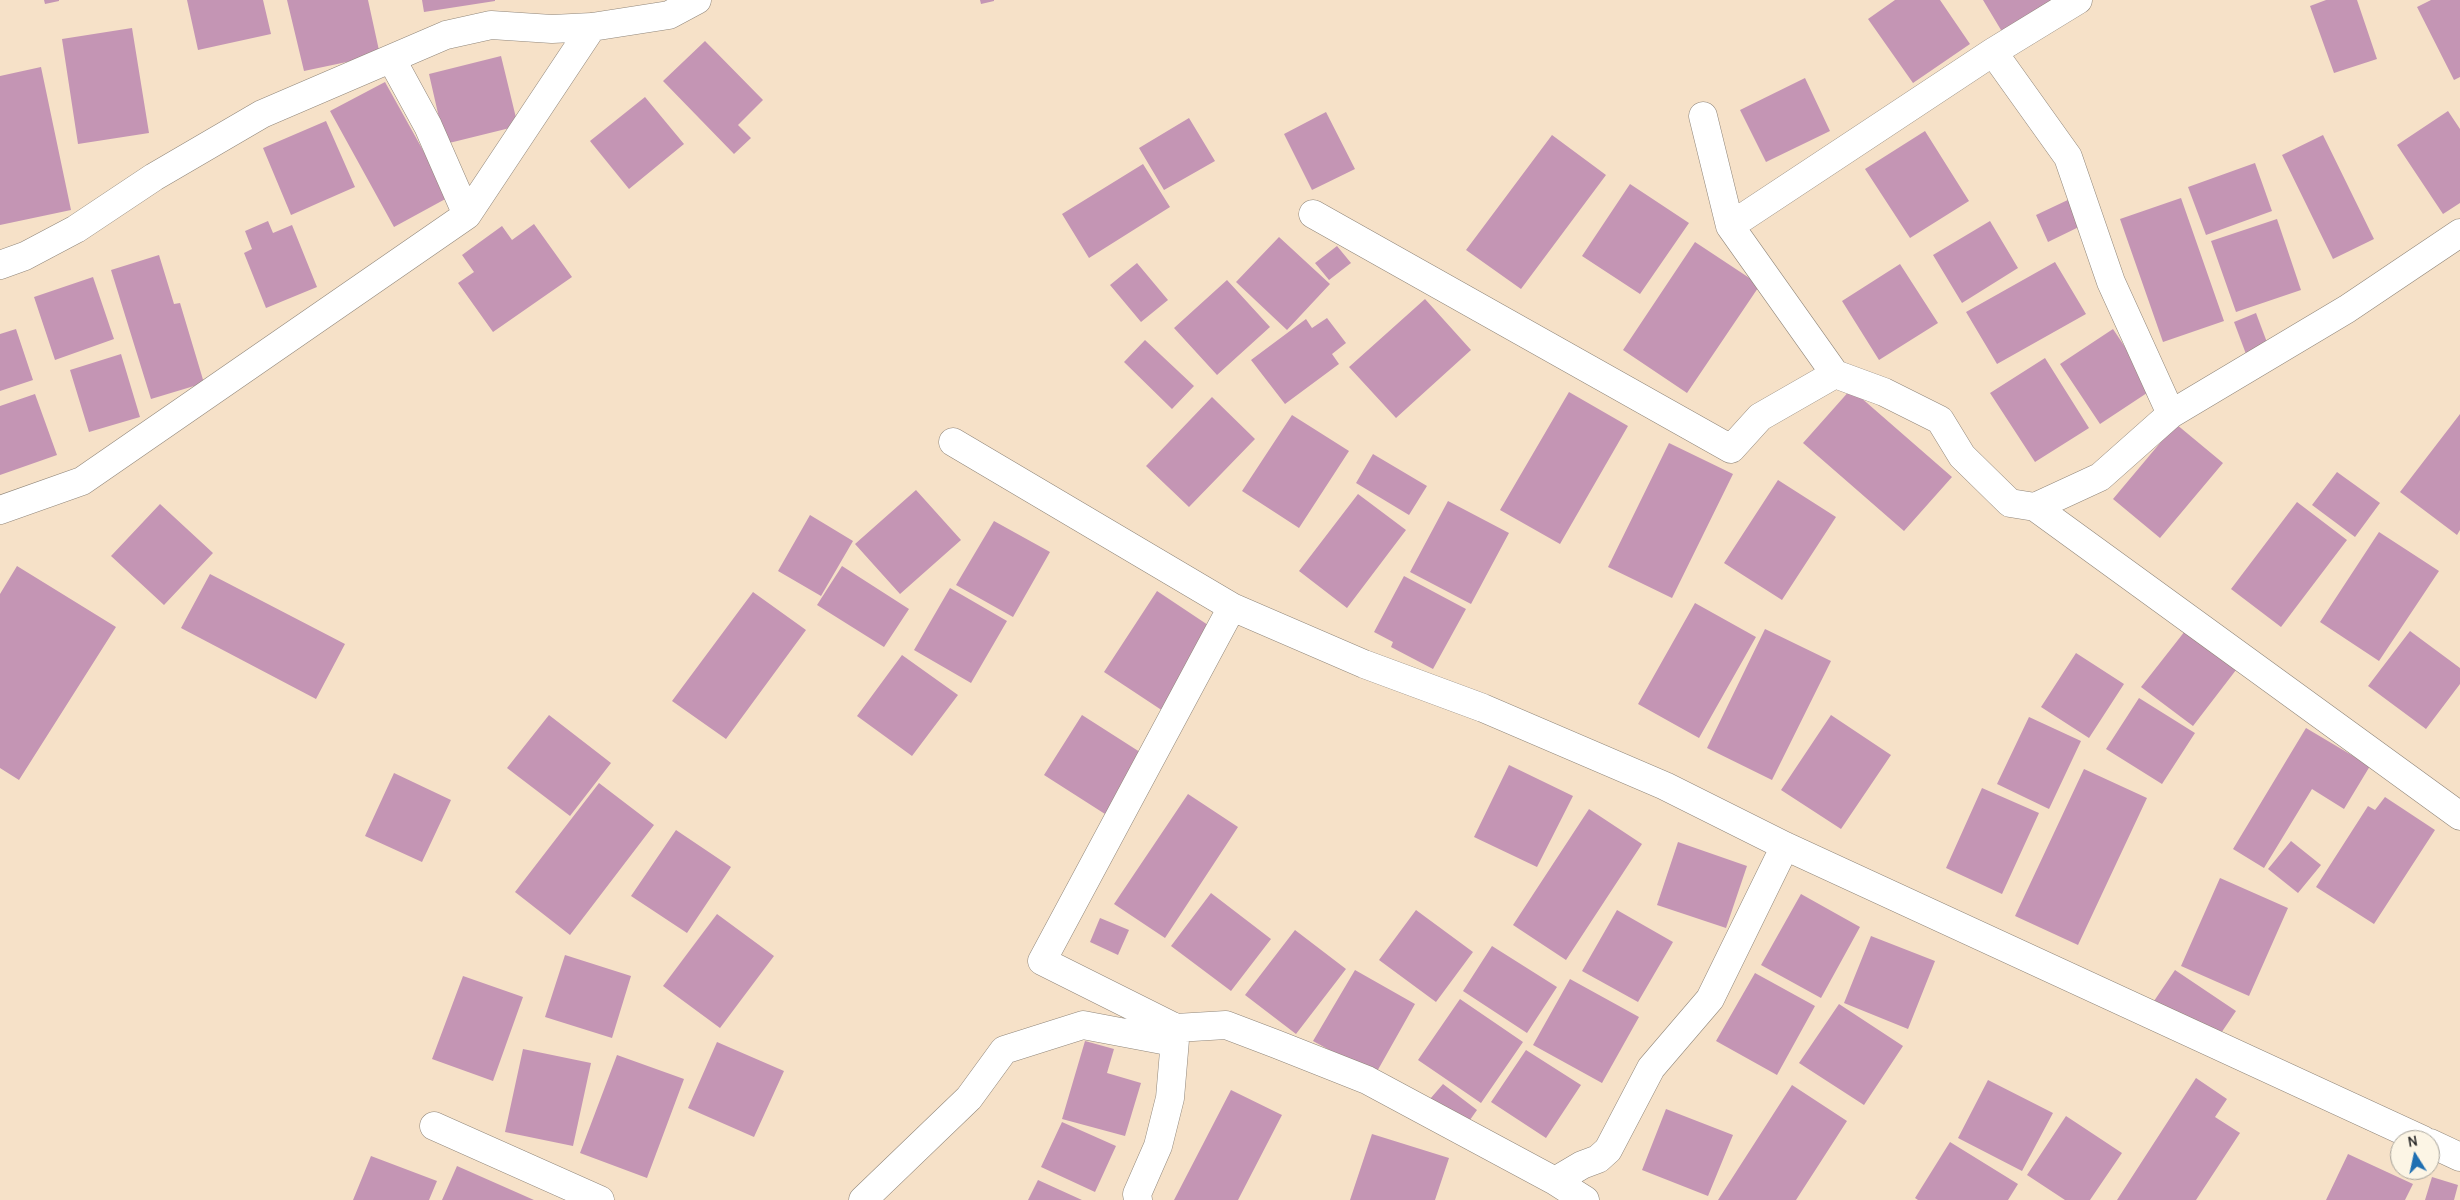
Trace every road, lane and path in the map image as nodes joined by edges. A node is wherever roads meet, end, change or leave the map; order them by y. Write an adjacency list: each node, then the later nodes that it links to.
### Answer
1 (697, 0): 3 (street)
2 (2078, 0): 4 (street)
3 (592, 27): 5 (street); 8 (street)
4 (1993, 52): 9 (street); 13 (street)
5 (392, 60): 8 (street); 11 (street)
6 (1703, 116): 9 (street)
7 (1313, 214): 12 (street)
8 (467, 215): 16 (street)
9 (1730, 226): 12 (street)
10 (2460, 233): 13 (street)
11 (0, 266)
12 (1835, 374): 15 (street)
13 (2171, 414): 15 (street)
14 (953, 442): 17 (street)
15 (2035, 507): 18 (street)
16 (0, 510)
17 (1232, 607): 19 (street); 20 (street)
18 (2460, 816)
19 (1784, 846): 22 (street); 25 (street)
20 (1175, 1035): 25 (street); 27 (street); 28 (street)
21 (434, 1126): 26 (street)
22 (2401, 1130)
23 (2440, 1148): 24 (street)
24 (2460, 1157)
25 (1555, 1181): 29 (street)
26 (600, 1200)
27 (863, 1200)
28 (1138, 1200)
29 (1585, 1200)

